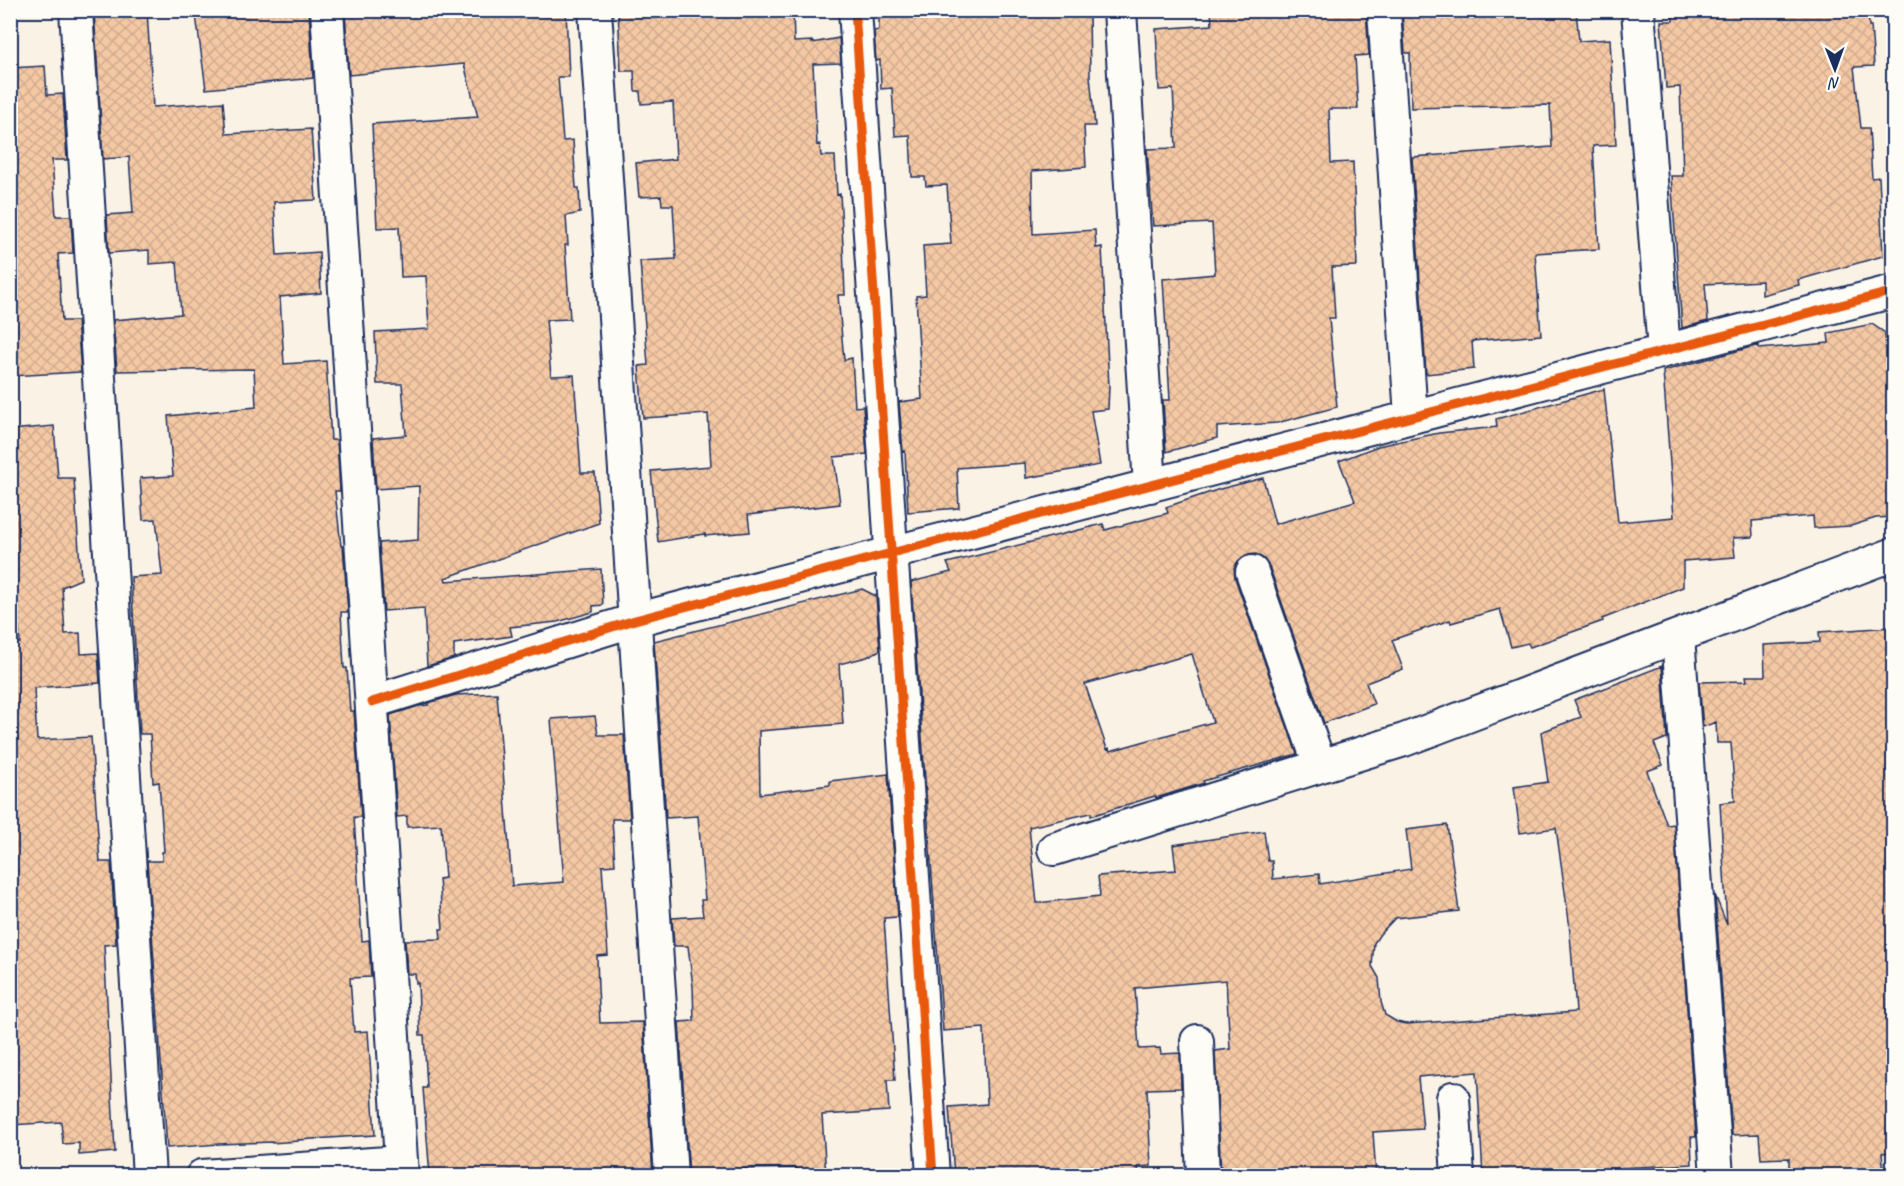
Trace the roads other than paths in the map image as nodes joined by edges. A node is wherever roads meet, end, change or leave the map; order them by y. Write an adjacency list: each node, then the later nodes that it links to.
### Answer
1 (76, 10): 23 (street)
2 (327, 10): 17 (street)
3 (595, 10): 15 (street)
4 (855, 10): 12 (street)
5 (1120, 10): 11 (street)
6 (1384, 10): 10 (street)
7 (1638, 10): 9 (street)
8 (1893, 291): 9 (street)
9 (1664, 351): 10 (street)
10 (1411, 417): 11 (street)
11 (1150, 486): 12 (street)
12 (891, 554): 15 (street); 26 (street)
13 (1893, 554): 16 (street)
14 (1252, 572): 18 (street)
15 (635, 620): 17 (street); 25 (street)
16 (1678, 636): 18 (street); 29 (street)
17 (372, 702): 22 (street)
18 (1320, 766): 19 (street)
19 (1054, 849)
20 (1197, 1041): 27 (street)
21 (1453, 1098): 28 (street)
22 (402, 1169): 24 (street)
23 (149, 1176)
24 (202, 1176)
25 (671, 1176)
26 (933, 1176)
27 (1203, 1176)
28 (1458, 1176)
29 (1717, 1176)

